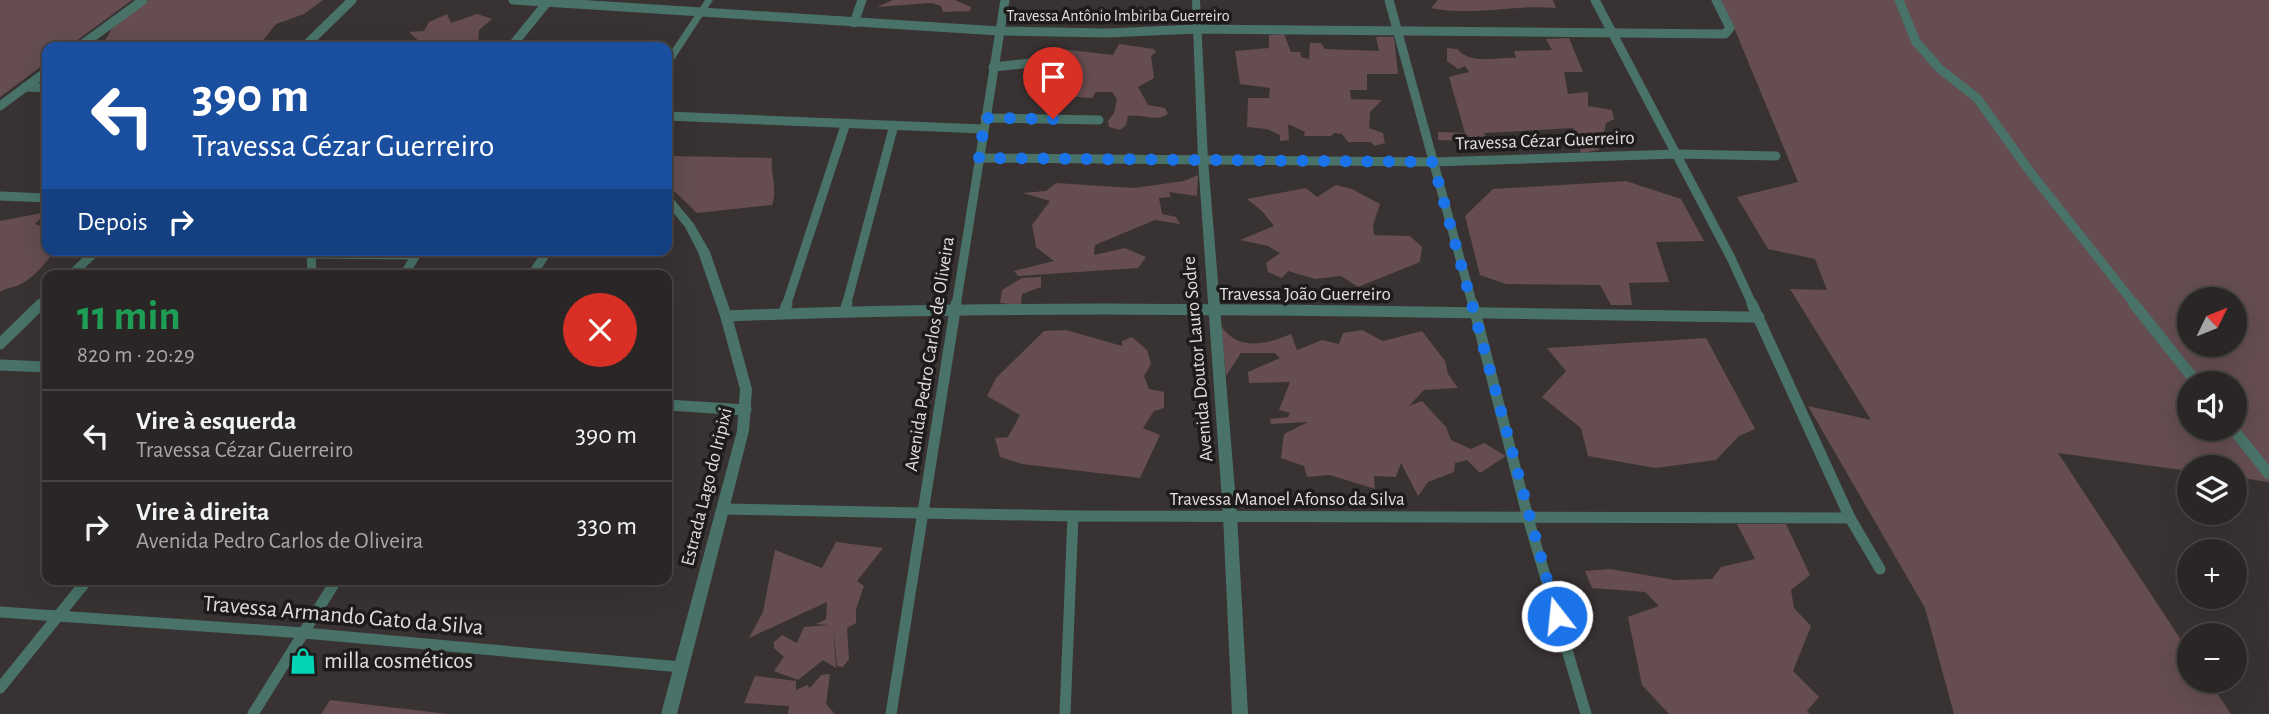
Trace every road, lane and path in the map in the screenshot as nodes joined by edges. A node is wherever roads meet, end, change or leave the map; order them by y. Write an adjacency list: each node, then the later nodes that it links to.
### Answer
1 (144, 0): 19 (street)
2 (352, 0): 20 (street)
3 (513, 0): 12 (street, Travessa Antônio Imbiriba Guerreiro)
4 (709, 0): 13 (street)
5 (862, 0): 14 (street)
6 (1005, 0): 16 (street, Avenida Pedro Carlos de Oliveira)
7 (1196, 0): 15 (street, Avenida Doutor Lauro Sodre)
8 (1389, 0): 17 (street)
9 (1595, 0): 18 (street)
10 (1716, 0): 18 (street, Travessa Antônio Imbiriba Guerreiro)
11 (1899, 0): 55 (street)
12 (548, 1): 13 (street, Travessa Antônio Imbiriba Guerreiro); 21 (street)
13 (701, 12): 14 (street, Travessa Antônio Imbiriba Guerreiro); 22 (street)
14 (854, 23): 16 (street, Travessa Antônio Imbiriba Guerreiro)
15 (1196, 29): 16 (street, Travessa Antônio Imbiriba Guerreiro); 17 (street, Travessa Antônio Imbiriba Guerreiro); 37 (street, Avenida Doutor Lauro Sodre)
16 (999, 31): 24 (street, Avenida Pedro Carlos de Oliveira)
17 (1399, 33): 18 (street, Travessa Antônio Imbiriba Guerreiro); 38 (street)
18 (1613, 34): 34 (street)
19 (86, 42)
20 (309, 42)
21 (515, 42)
22 (672, 56)
23 (1070, 66): 24 (street)
24 (993, 67): 32 (street, Avenida Pedro Carlos de Oliveira)
25 (42, 75): 26 (street)
26 (25, 87): 27 (street); 28 (street)
27 (42, 88)
28 (0, 106)
29 (672, 116): 31 (street)
30 (1099, 120): 32 (street)
31 (846, 123): 33 (street); 47 (street)
32 (984, 123): 33 (street); 36 (street, Avenida Pedro Carlos de Oliveira)
33 (894, 124): 45 (street)
34 (1677, 154): 35 (street, Travessa Cézar Guerreiro); 38 (street, Travessa Cézar Guerreiro); 51 (street)
35 (1776, 156)
36 (979, 158): 37 (street, Travessa Cézar Guerreiro); 48 (street, Avenida Pedro Carlos de Oliveira)
37 (1203, 160): 38 (street, Travessa Cézar Guerreiro); 46 (street, Avenida Doutor Lauro Sodre)
38 (1433, 162): 49 (street)
39 (0, 195): 40 (street)
40 (42, 198)
41 (672, 204): 50 (street, Estrada Lago do Iripixi)
42 (91, 256): 43 (street)
43 (76, 270)
44 (42, 303): 52 (street)
45 (845, 311): 47 (street, Travessa João Guerreiro); 48 (street, Travessa João Guerreiro)
46 (1213, 311): 48 (street, Travessa João Guerreiro); 49 (street, Travessa João Guerreiro); 62 (street, Avenida Doutor Lauro Sodre)
47 (784, 312): 50 (street, Travessa João Guerreiro)
48 (955, 312): 61 (street, Avenida Pedro Carlos de Oliveira)
49 (1475, 312): 51 (street, Travessa João Guerreiro); 64 (street)
50 (726, 316): 57 (street, Estrada Lago do Iripixi)
51 (1759, 317): 65 (street)
52 (0, 344)
53 (0, 365): 54 (street)
54 (42, 368)
55 (2188, 371)
56 (672, 405): 57 (street)
57 (746, 410): 60 (street, Estrada Lago do Iripixi)
58 (2243, 441): 59 (street)
59 (2269, 474)
60 (723, 509): 61 (street, Travessa Manoel Afonso da Silva); 72 (street, Estrada Lago do Iripixi)
61 (923, 514): 63 (street, Travessa Manoel Afonso da Silva); 76 (street, Avenida Pedro Carlos de Oliveira)
62 (1230, 515): 63 (street, Travessa Manoel Afonso da Silva); 64 (street, Travessa Manoel Afonso da Silva); 78 (street, Avenida Doutor Lauro Sodre)
63 (1073, 516): 77 (street)
64 (1528, 518): 65 (street, Travessa Manoel Afonso da Silva); 79 (street)
65 (1850, 518): 66 (street)
66 (1880, 569)
67 (83, 585): 70 (street)
68 (333, 585): 71 (street)
69 (0, 612): 70 (street, Travessa Armando Gato da Silva)
70 (60, 615): 71 (street, Travessa Armando Gato da Silva); 73 (street)
71 (304, 633): 72 (street, Travessa Armando Gato da Silva); 74 (street)
72 (681, 667): 75 (street, Estrada Lago do Iripixi)
73 (0, 688)
74 (253, 714)
75 (669, 714)
76 (891, 714)
77 (1065, 714)
78 (1240, 714)
79 (1586, 714)

